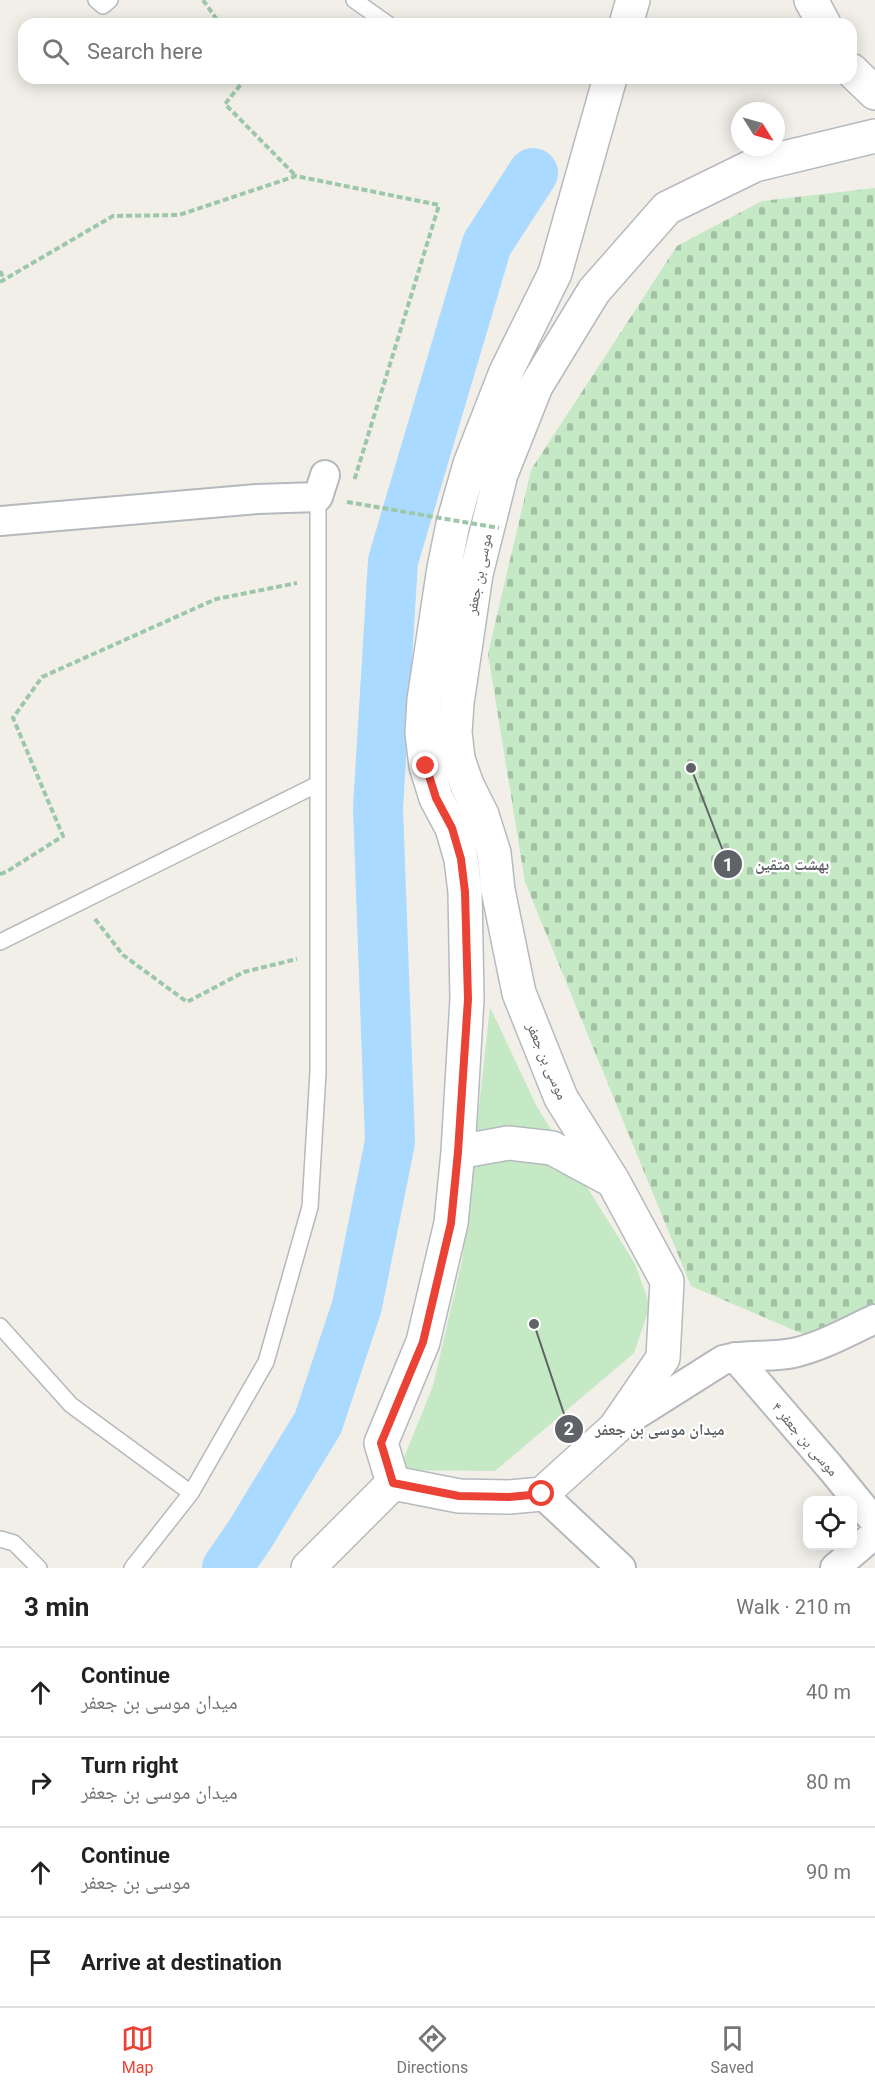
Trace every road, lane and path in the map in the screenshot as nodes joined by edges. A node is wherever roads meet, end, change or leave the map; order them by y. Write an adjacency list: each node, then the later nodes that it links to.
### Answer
1 (96, 0): 2 (lane)
2 (110, 0)
3 (203, 0): 7 (path)
4 (354, 0): 8 (lane)
5 (633, 0): 9 (street)
6 (811, 0): 10 (street)
7 (216, 18)
8 (380, 18)
9 (628, 18)
10 (821, 18)
11 (857, 76): 14 (street)
12 (241, 84): 16 (path)
13 (608, 84): 30 (street)
14 (875, 93)
15 (875, 136): 31 (street, موسی بن جعفر)
16 (296, 176): 18 (path); 19 (path)
17 (0, 271): 18 (path)
18 (2, 280)
19 (356, 476)
20 (321, 486): 22 (street); 24 (lane)
21 (347, 502): 23 (path, bridge)
22 (0, 521)
23 (500, 528)
24 (318, 579): 25 (lane); 26 (path)
25 (318, 784): 27 (lane); 29 (lane)
26 (0, 874)
27 (81, 901): 28 (lane); 29 (path)
28 (0, 942)
29 (318, 953): 37 (lane)
30 (458, 1152): 31 (street); 36 (street)
31 (613, 1181): 35 (street, موسی بن جعفر)
32 (875, 1319): 34 (street)
33 (0, 1326): 37 (lane)
34 (735, 1357): 35 (street); 39 (street, موسی بن جعفر ۴)
35 (615, 1428): 38 (street, موسی بن جعفر)
36 (393, 1483): 38 (street); 44 (street)
37 (191, 1493): 43 (lane)
38 (542, 1494): 45 (street)
39 (875, 1522)
40 (875, 1534): 46 (street)
41 (0, 1539): 42 (lane)
42 (39, 1568)
43 (132, 1568)
44 (308, 1568)
45 (621, 1568)
46 (836, 1568)

